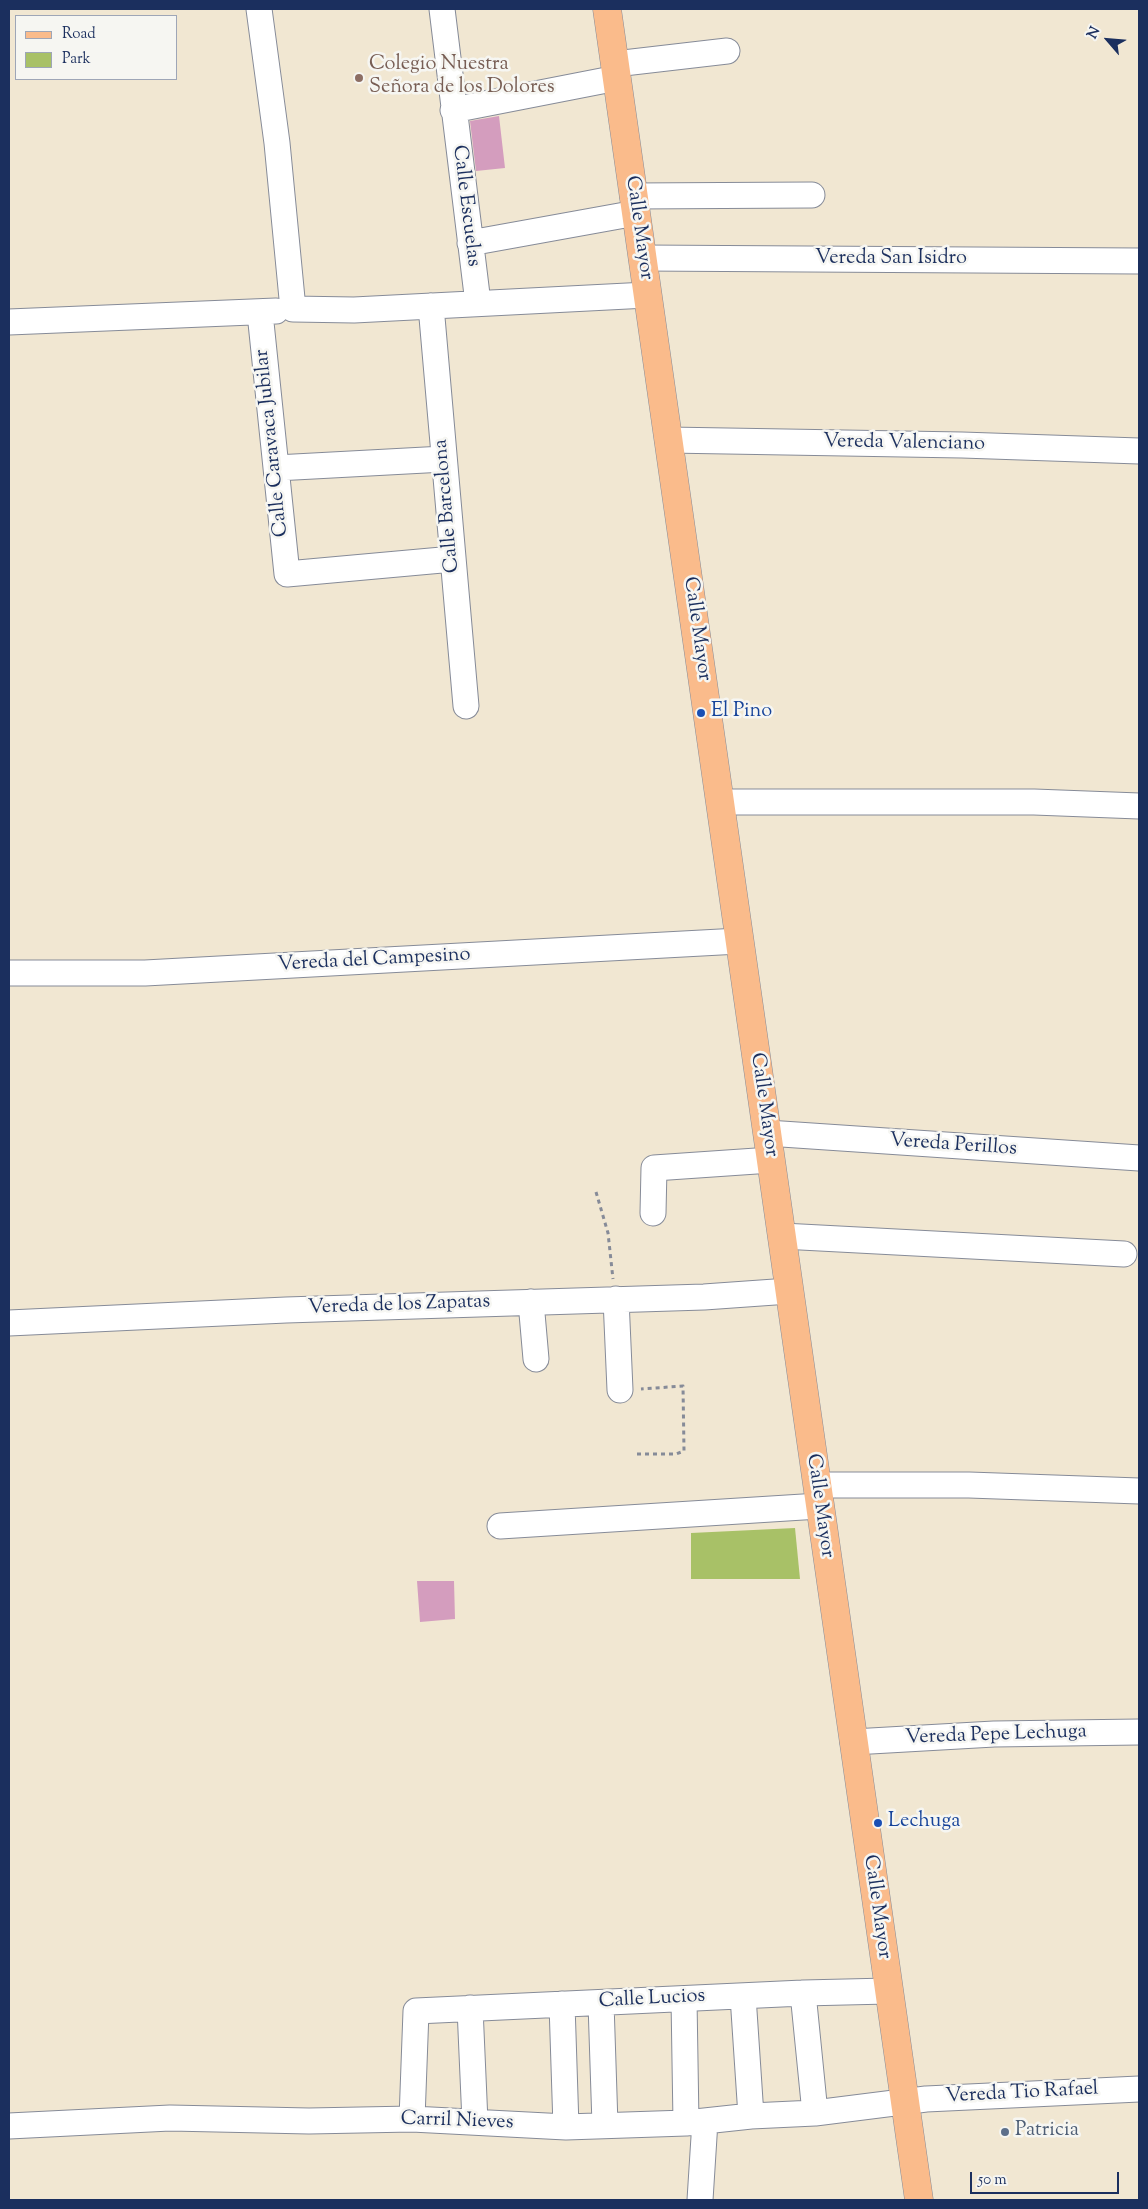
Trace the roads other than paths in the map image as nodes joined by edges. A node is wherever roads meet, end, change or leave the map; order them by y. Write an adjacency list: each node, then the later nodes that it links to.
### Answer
1 (259, 9): 15 (street)
2 (442, 9): 6 (street, Calle Escuelas)
3 (607, 9): 5 (main road, Calle Mayor)
4 (727, 51): 5 (street)
5 (616, 71): 6 (street); 8 (main road, Calle Mayor)
6 (453, 110): 9 (street, Calle Escuelas)
7 (812, 195): 8 (street)
8 (634, 205): 9 (street); 10 (main road, Calle Mayor)
9 (470, 243): 13 (street, Calle Escuelas)
10 (642, 258): 11 (street, Vereda San Isidro); 12 (main road, Calle Mayor)
11 (1139, 261)
12 (647, 295): 13 (street); 18 (main road, Calle Mayor)
13 (478, 303): 14 (street)
14 (431, 306): 15 (street); 20 (street, Calle Barcelona)
15 (293, 309): 16 (street)
16 (260, 313): 17 (street); 21 (street, Calle Caravaca Jubilar)
17 (9, 322)
18 (668, 440): 19 (street, Vereda Valenciano); 24 (main road, Calle Mayor)
19 (1139, 451)
20 (444, 459): 21 (street); 22 (street, Calle Barcelona)
21 (276, 468): 22 (street, Calle Caravaca Jubilar)
22 (453, 559): 23 (street, Calle Barcelona)
23 (466, 706)
24 (721, 802): 25 (street); 26 (main road, Calle Mayor)
25 (1139, 806)
26 (740, 941): 27 (street, Vereda del Campesino); 28 (main road, Calle Mayor)
27 (9, 974)
28 (767, 1133): 29 (street, Vereda Perillos); 30 (main road, Calle Mayor)
29 (1139, 1158)
30 (771, 1160): 31 (street); 32 (main road, Calle Mayor)
31 (653, 1213)
32 (782, 1236): 33 (street); 34 (main road, Calle Mayor)
33 (1124, 1254)
34 (789, 1291): 35 (street, Vereda de los Zapatas); 41 (main road, Calle Mayor)
35 (616, 1300): 36 (street, Vereda de los Zapatas); 39 (street)
36 (531, 1302): 37 (street, Vereda de los Zapatas); 38 (street)
37 (9, 1323)
38 (536, 1359)
39 (620, 1390)
40 (1139, 1491): 41 (street)
41 (818, 1496): 42 (street); 44 (main road, Calle Mayor)
42 (500, 1526)
43 (1139, 1732): 44 (street, Vereda Pepe Lechuga)
44 (853, 1742): 45 (main road, Calle Mayor)
45 (888, 1992): 46 (street, Calle Lucios); 53 (main road, Calle Mayor)
46 (803, 1993): 47 (street, Calle Lucios); 54 (street)
47 (743, 1996): 48 (street, Calle Lucios); 55 (street)
48 (684, 1999): 49 (street, Calle Lucios); 58 (street)
49 (601, 2003): 50 (street, Calle Lucios); 59 (street)
50 (562, 2004): 51 (street, Calle Lucios); 61 (street)
51 (470, 2008): 56 (street, Calle Lucios); 57 (street)
52 (1139, 2089): 53 (street, Vereda Tio Rafael)
53 (904, 2102): 54 (street, Carril Nieves); 63 (main road, Calle Mayor)
54 (815, 2113): 55 (street, Carril Nieves)
55 (751, 2116): 58 (street, Carril Nieves)
56 (412, 2119): 57 (street, Carril Nieves); 60 (street, Carril Nieves)
57 (475, 2122): 61 (street, Carril Nieves)
58 (696, 2122): 59 (street, Carril Nieves); 62 (street)
59 (605, 2125): 61 (street, Carril Nieves)
60 (9, 2126)
61 (566, 2126)
62 (700, 2200)
63 (919, 2200)

